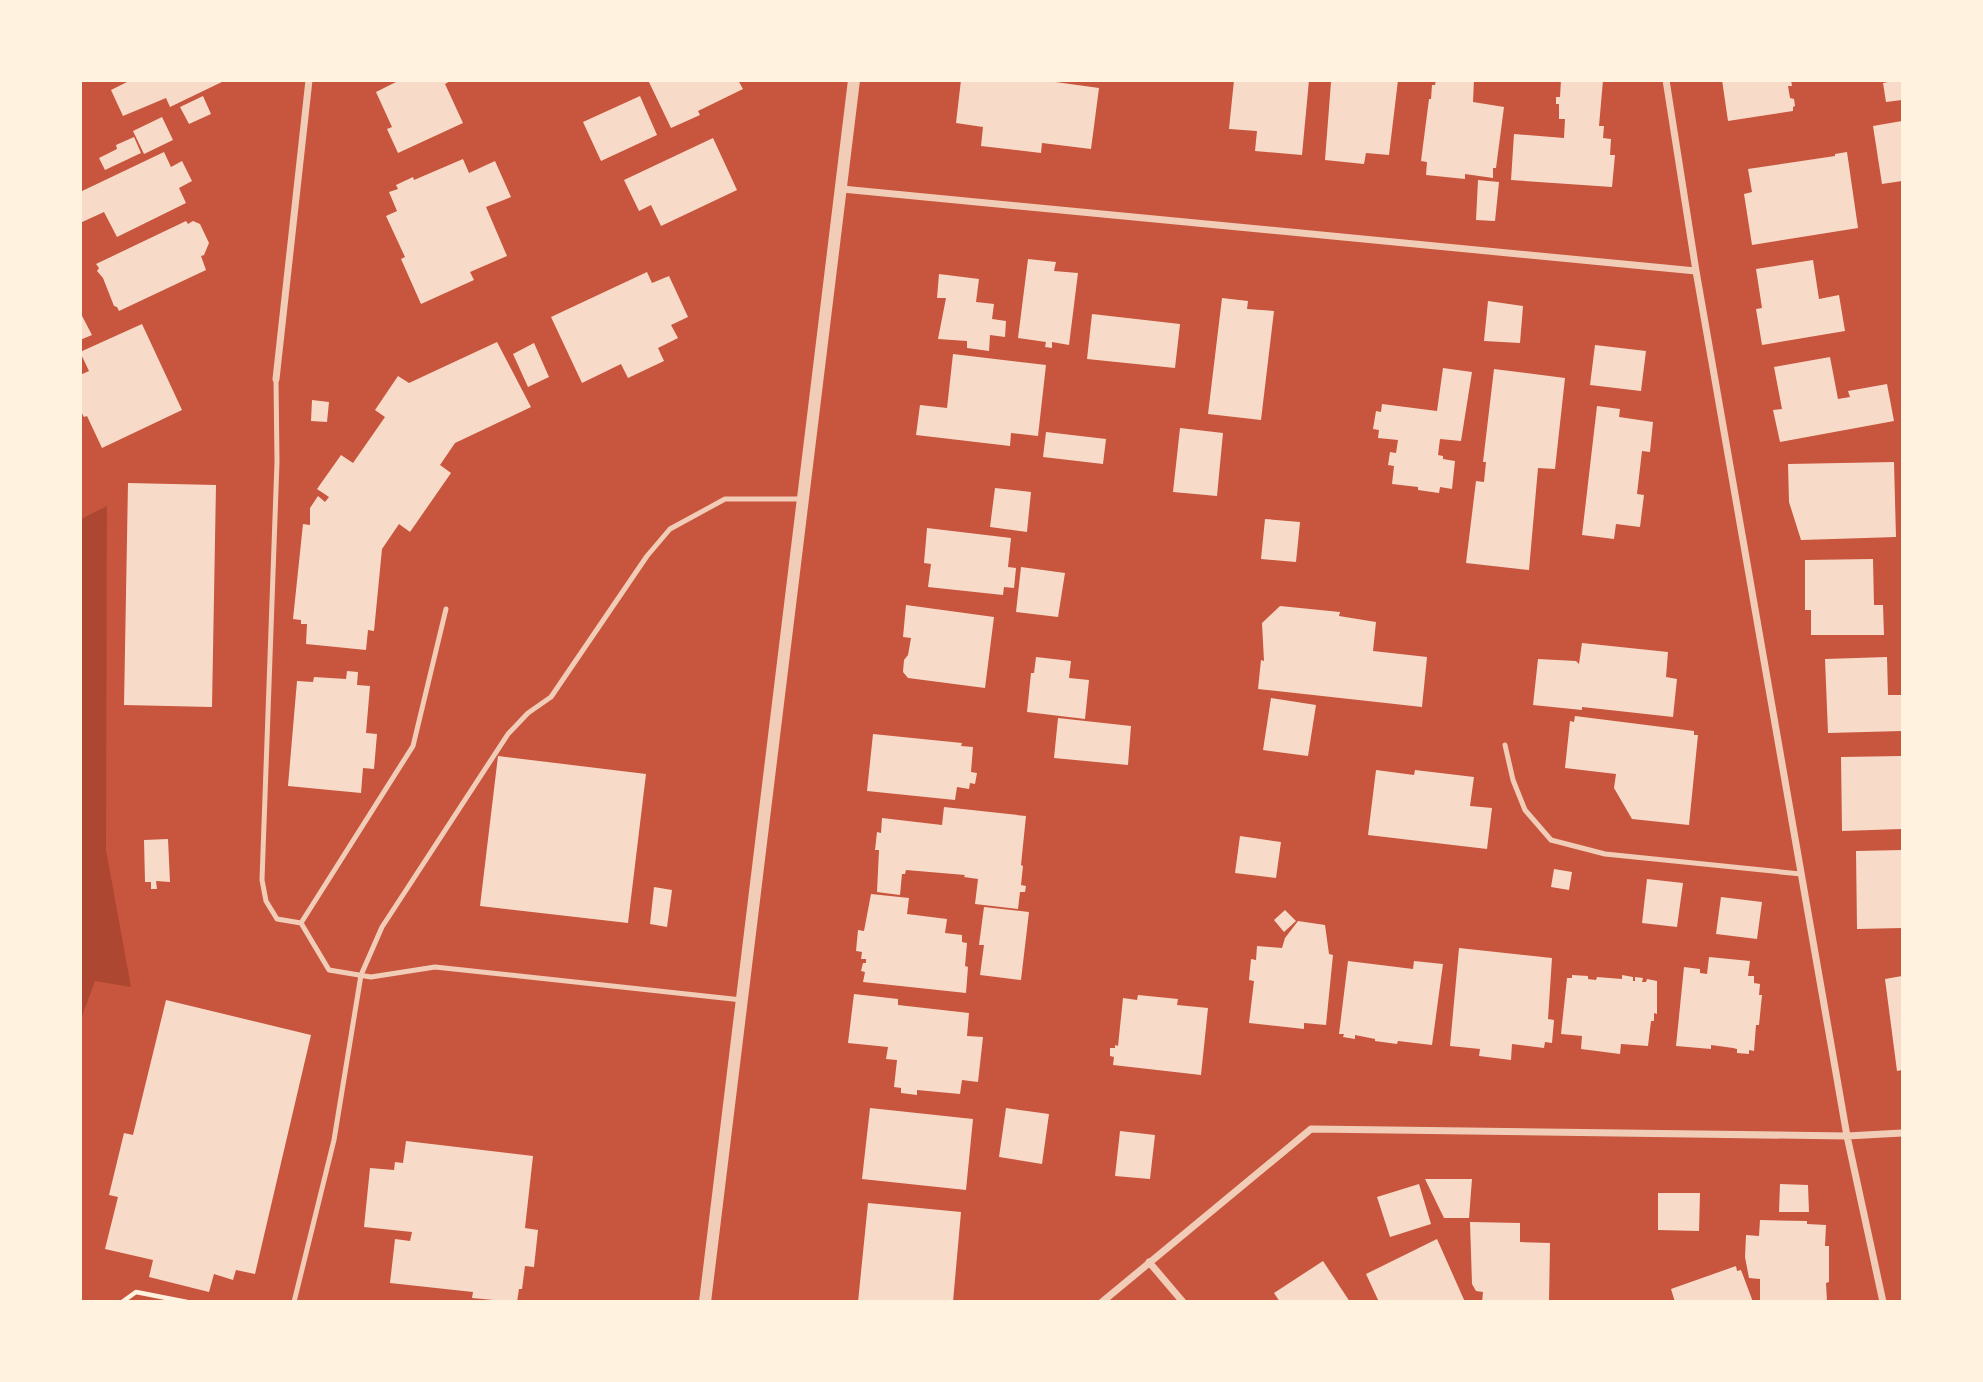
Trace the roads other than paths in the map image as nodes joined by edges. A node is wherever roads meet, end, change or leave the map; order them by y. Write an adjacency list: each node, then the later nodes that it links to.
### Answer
1 (309, 80): 6 (street)
2 (854, 80): 4 (street)
3 (1666, 80): 5 (street)
4 (842, 189): 5 (street); 7 (street)
5 (1696, 271): 10 (street)
6 (276, 379): 11 (lane)
7 (804, 499): 12 (lane); 13 (street)
8 (446, 610): 11 (lane)
9 (1506, 745): 10 (lane)
10 (1801, 874): 15 (street)
11 (302, 923): 12 (lane)
12 (361, 975): 13 (lane); 17 (lane)
13 (742, 1000): 18 (street)
14 (1902, 1133): 15 (street)
15 (1847, 1136): 16 (street); 21 (street)
16 (1150, 1262): 19 (street); 20 (street)
17 (294, 1301)
18 (705, 1301)
19 (1102, 1301)
20 (1183, 1301)
21 (1883, 1301)

